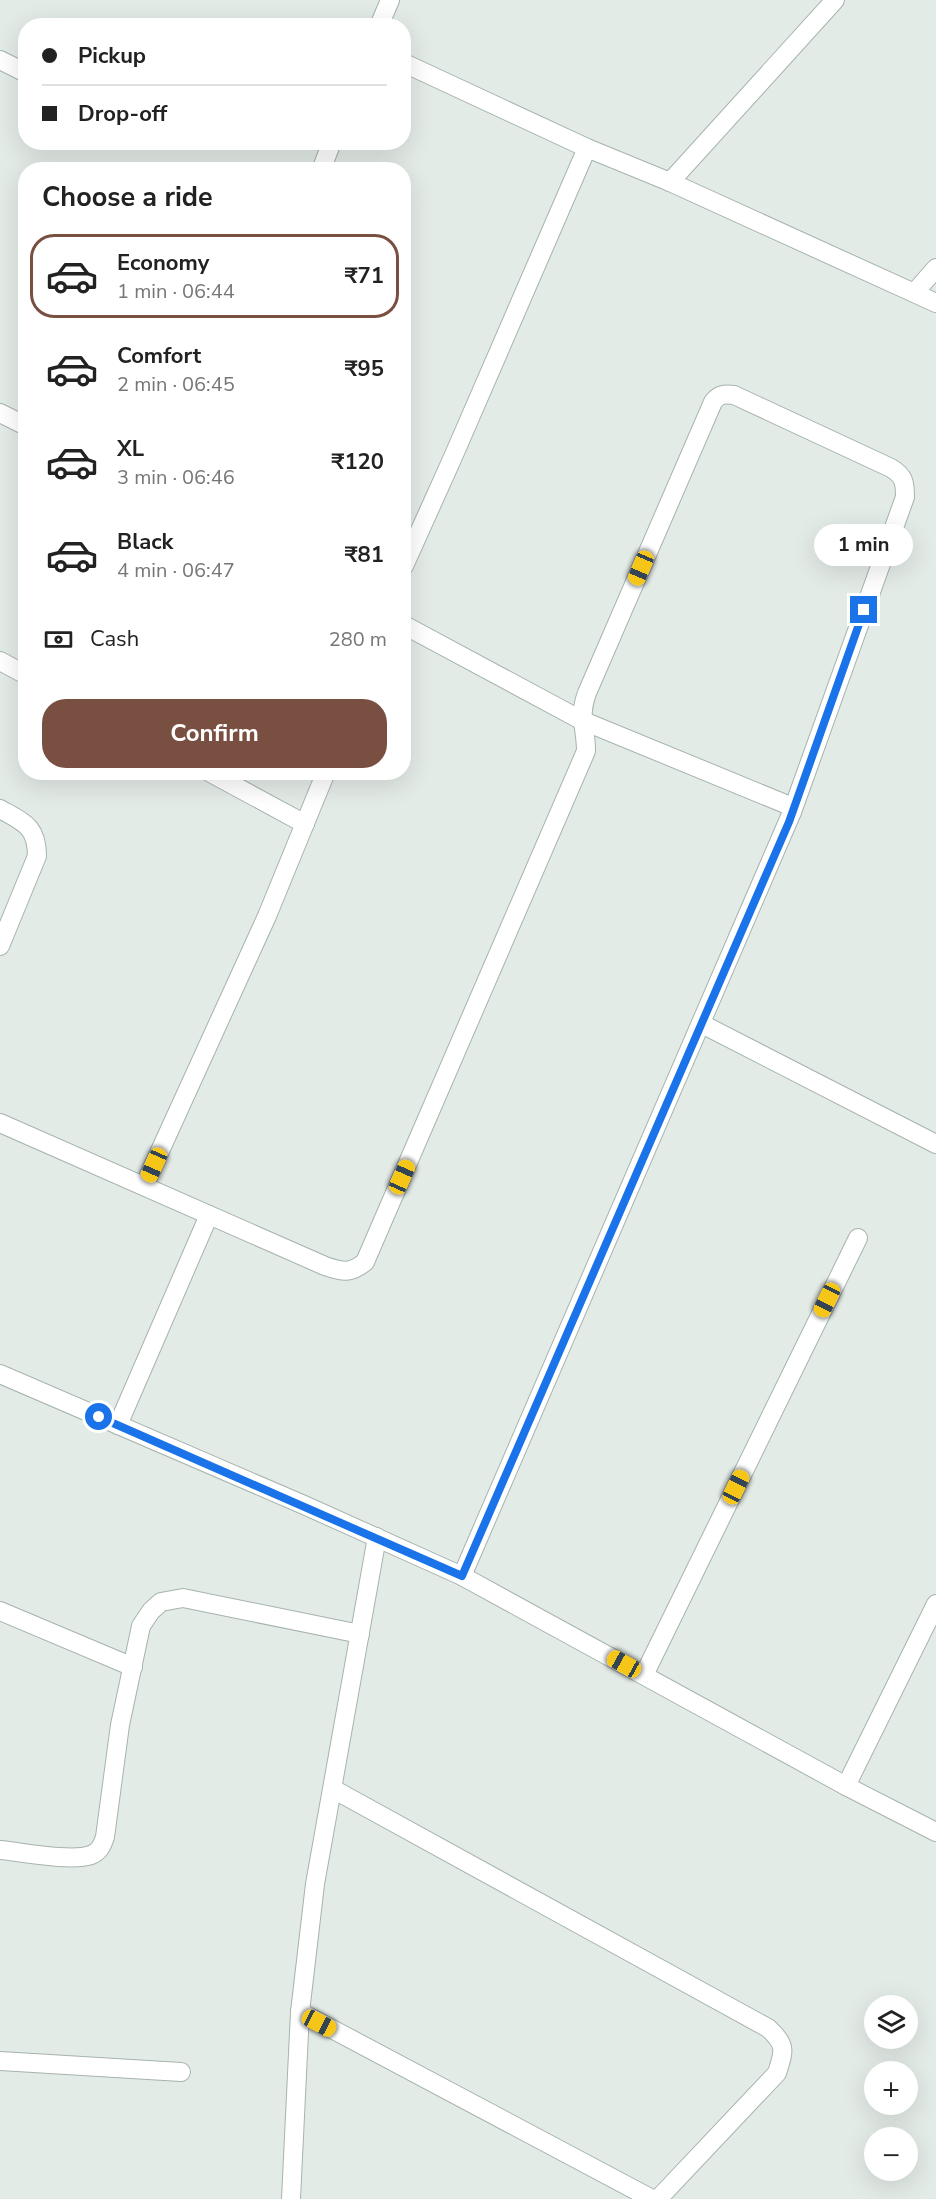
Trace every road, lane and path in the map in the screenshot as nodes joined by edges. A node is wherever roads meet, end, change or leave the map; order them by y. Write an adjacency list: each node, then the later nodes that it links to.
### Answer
1 (390, 0): 3 (street)
2 (835, 0): 8 (street)
3 (382, 18)
4 (0, 60): 6 (street)
5 (411, 66): 7 (street)
6 (18, 69)
7 (588, 148): 8 (street); 14 (street)
8 (670, 182): 10 (street)
9 (936, 268): 10 (street)
10 (915, 292): 11 (street)
11 (936, 303)
12 (0, 412): 13 (street)
13 (18, 422)
14 (411, 550)
15 (411, 629): 18 (street)
16 (0, 661): 17 (street)
17 (18, 671)
18 (581, 720): 22 (street); 22 (street); 29 (street)
19 (223, 780): 23 (street)
20 (323, 780): 23 (street)
21 (0, 808): 24 (street)
22 (792, 812): 25 (street)
23 (305, 824): 28 (street)
24 (0, 946)
25 (702, 1024): 27 (street); 34 (street)
26 (0, 1123): 28 (street)
27 (936, 1144)
28 (144, 1186): 29 (street)
29 (209, 1215): 32 (street)
30 (858, 1238): 39 (street)
31 (0, 1374): 32 (street)
32 (118, 1425): 33 (street)
33 (377, 1538): 34 (street); 37 (street)
34 (462, 1576): 39 (street)
35 (936, 1604): 40 (street)
36 (0, 1611): 38 (street)
37 (360, 1634): 38 (street); 41 (street)
38 (133, 1667): 43 (street)
39 (644, 1675): 40 (street)
40 (846, 1786): 42 (street)
41 (333, 1789): 44 (street); 49 (street)
42 (936, 1832)
43 (0, 1850)
44 (300, 2012): 47 (street); 48 (street)
45 (0, 2061): 46 (street)
46 (181, 2072)
47 (291, 2199)
48 (652, 2199)
49 (658, 2199)

